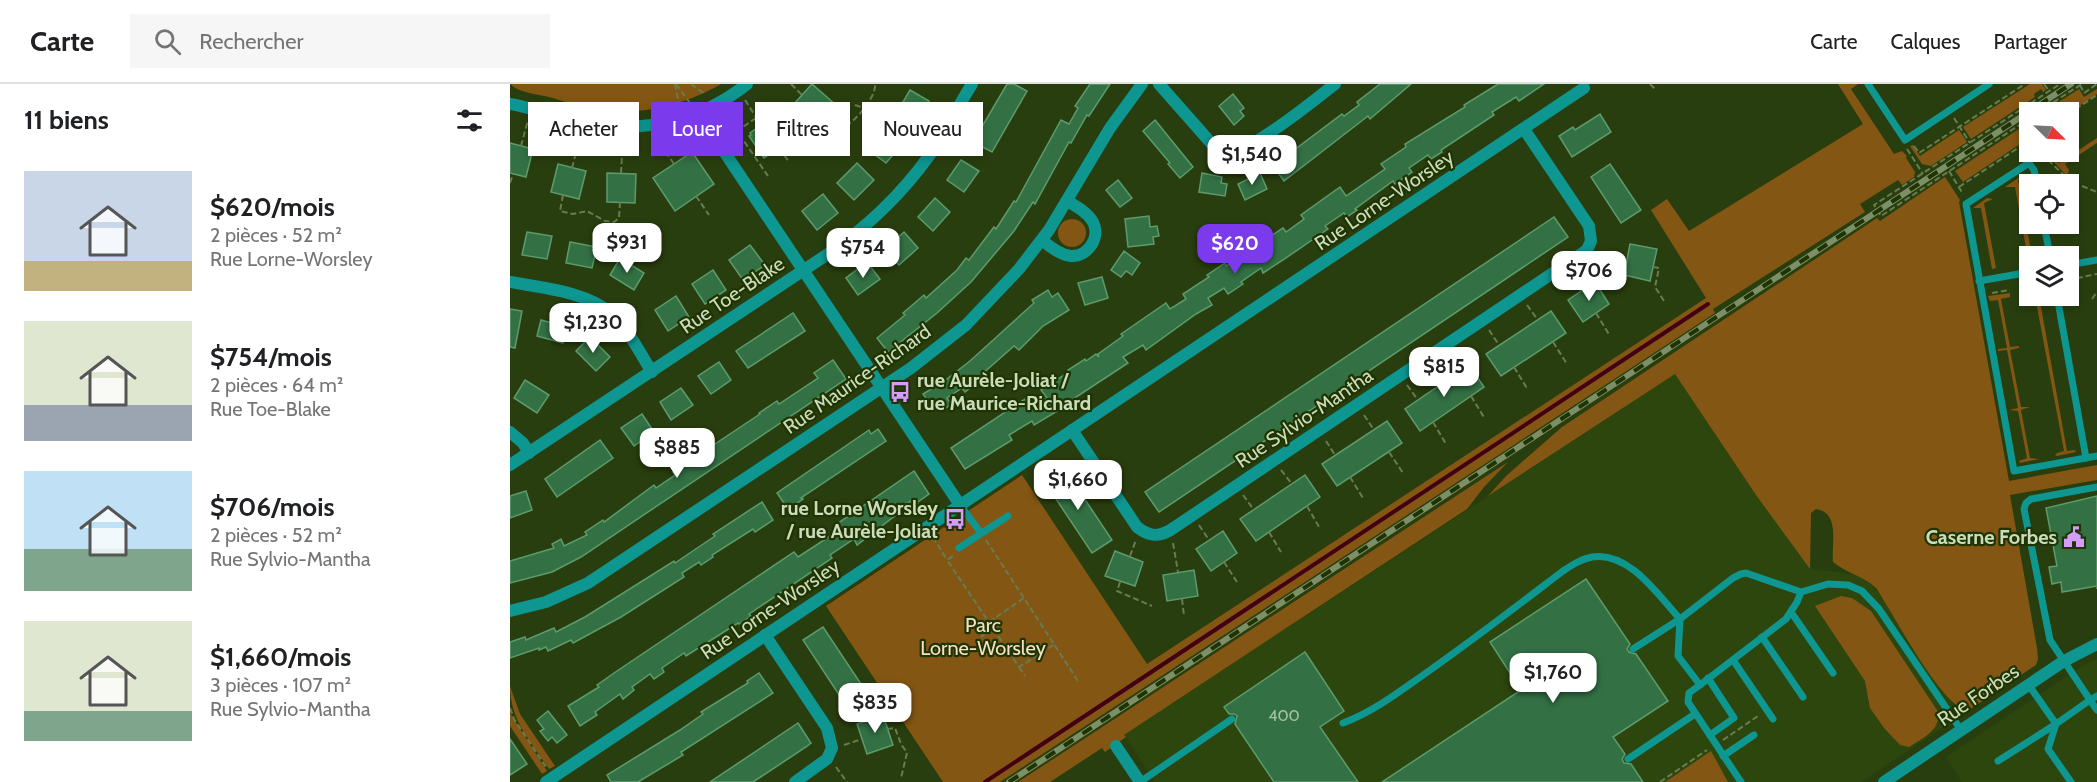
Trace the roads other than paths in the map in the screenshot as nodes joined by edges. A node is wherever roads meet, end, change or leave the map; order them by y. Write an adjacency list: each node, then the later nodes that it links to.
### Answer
1 (747, 84): 9 (street)
2 (972, 84): 19 (street, Rue Toe-Blake)
3 (1142, 84): 15 (street, Rue Maurice-Richard)
4 (1159, 84): 5 (street)
5 (1335, 84)
6 (1868, 84): 7 (lane)
7 (1989, 84)
8 (1584, 88): 12 (street, Rue Lorne-Worsley)
9 (720, 102)
10 (510, 104): 11 (street)
11 (651, 125)
12 (1524, 129): 26 (street, Rue Lorne-Worsley); 26 (street, Rue Sylvio-Mantha)
13 (728, 156): 19 (street)
14 (2035, 174): 21 (lane)
15 (1067, 201): 16 (street, Rue Maurice-Richard); 16 (street)
16 (1042, 240): 25 (street, Rue Maurice-Richard)
17 (2097, 260): 18 (lane)
18 (2079, 263)
19 (803, 271): 24 (street, Rue Toe-Blake); 25 (street)
20 (2019, 274): 21 (lane)
21 (1979, 281): 30 (lane)
22 (510, 282): 24 (street)
23 (2059, 306): 30 (lane)
24 (652, 372): 28 (street, Rue Toe-Blake)
25 (881, 388): 33 (street); 38 (street, Rue Maurice-Richard)
26 (1072, 430): 33 (street, Rue Lorne-Worsley)
27 (510, 432): 28 (street)
28 (529, 453): 31 (street, Rue Toe-Blake)
29 (2097, 456): 30 (lane)
30 (2086, 458)
31 (510, 465)
32 (2097, 487): 46 (lane)
33 (960, 505): 35 (lane); 41 (street, Rue Lorne-Worsley)
34 (1008, 516): 35 (lane)
35 (981, 533): 36 (lane)
36 (958, 550)
37 (1801, 592): 39 (lane); 40 (lane); 59 (lane)
38 (510, 611)
39 (1791, 612): 42 (lane); 47 (lane)
40 (1680, 619): 44 (lane); 50 (lane); 57 (lane)
41 (765, 635): 66 (street, Rue Lorne-Worsley); 67 (street)
42 (1762, 637): 45 (lane); 51 (lane)
43 (2097, 644): 46 (street, Rue Forbes)
44 (1633, 649)
45 (1732, 660): 48 (lane); 56 (lane)
46 (2064, 661): 49 (street, Rue Forbes); 52 (lane)
47 (1833, 673)
48 (1708, 678): 50 (lane); 60 (lane)
49 (2028, 684): 58 (lane); 59 (street, Rue Forbes)
50 (1700, 685): 54 (lane)
51 (1803, 697)
52 (2094, 698): 53 (lane); 58 (lane)
53 (2097, 710)
54 (1695, 714): 60 (lane); 64 (lane)
55 (1232, 719): 68 (lane)
56 (1773, 719)
57 (1343, 723)
58 (2056, 724): 65 (lane); 71 (lane)
59 (1961, 730): 70 (street, Rue Forbes)
60 (1710, 735): 63 (lane)
61 (1751, 737): 63 (lane)
62 (1116, 746): 68 (street)
63 (1723, 756): 69 (lane)
64 (1628, 759)
65 (1998, 761)
66 (547, 776)
67 (795, 782)
68 (1140, 782)
69 (1739, 782)
70 (1884, 782)
71 (2071, 782)

